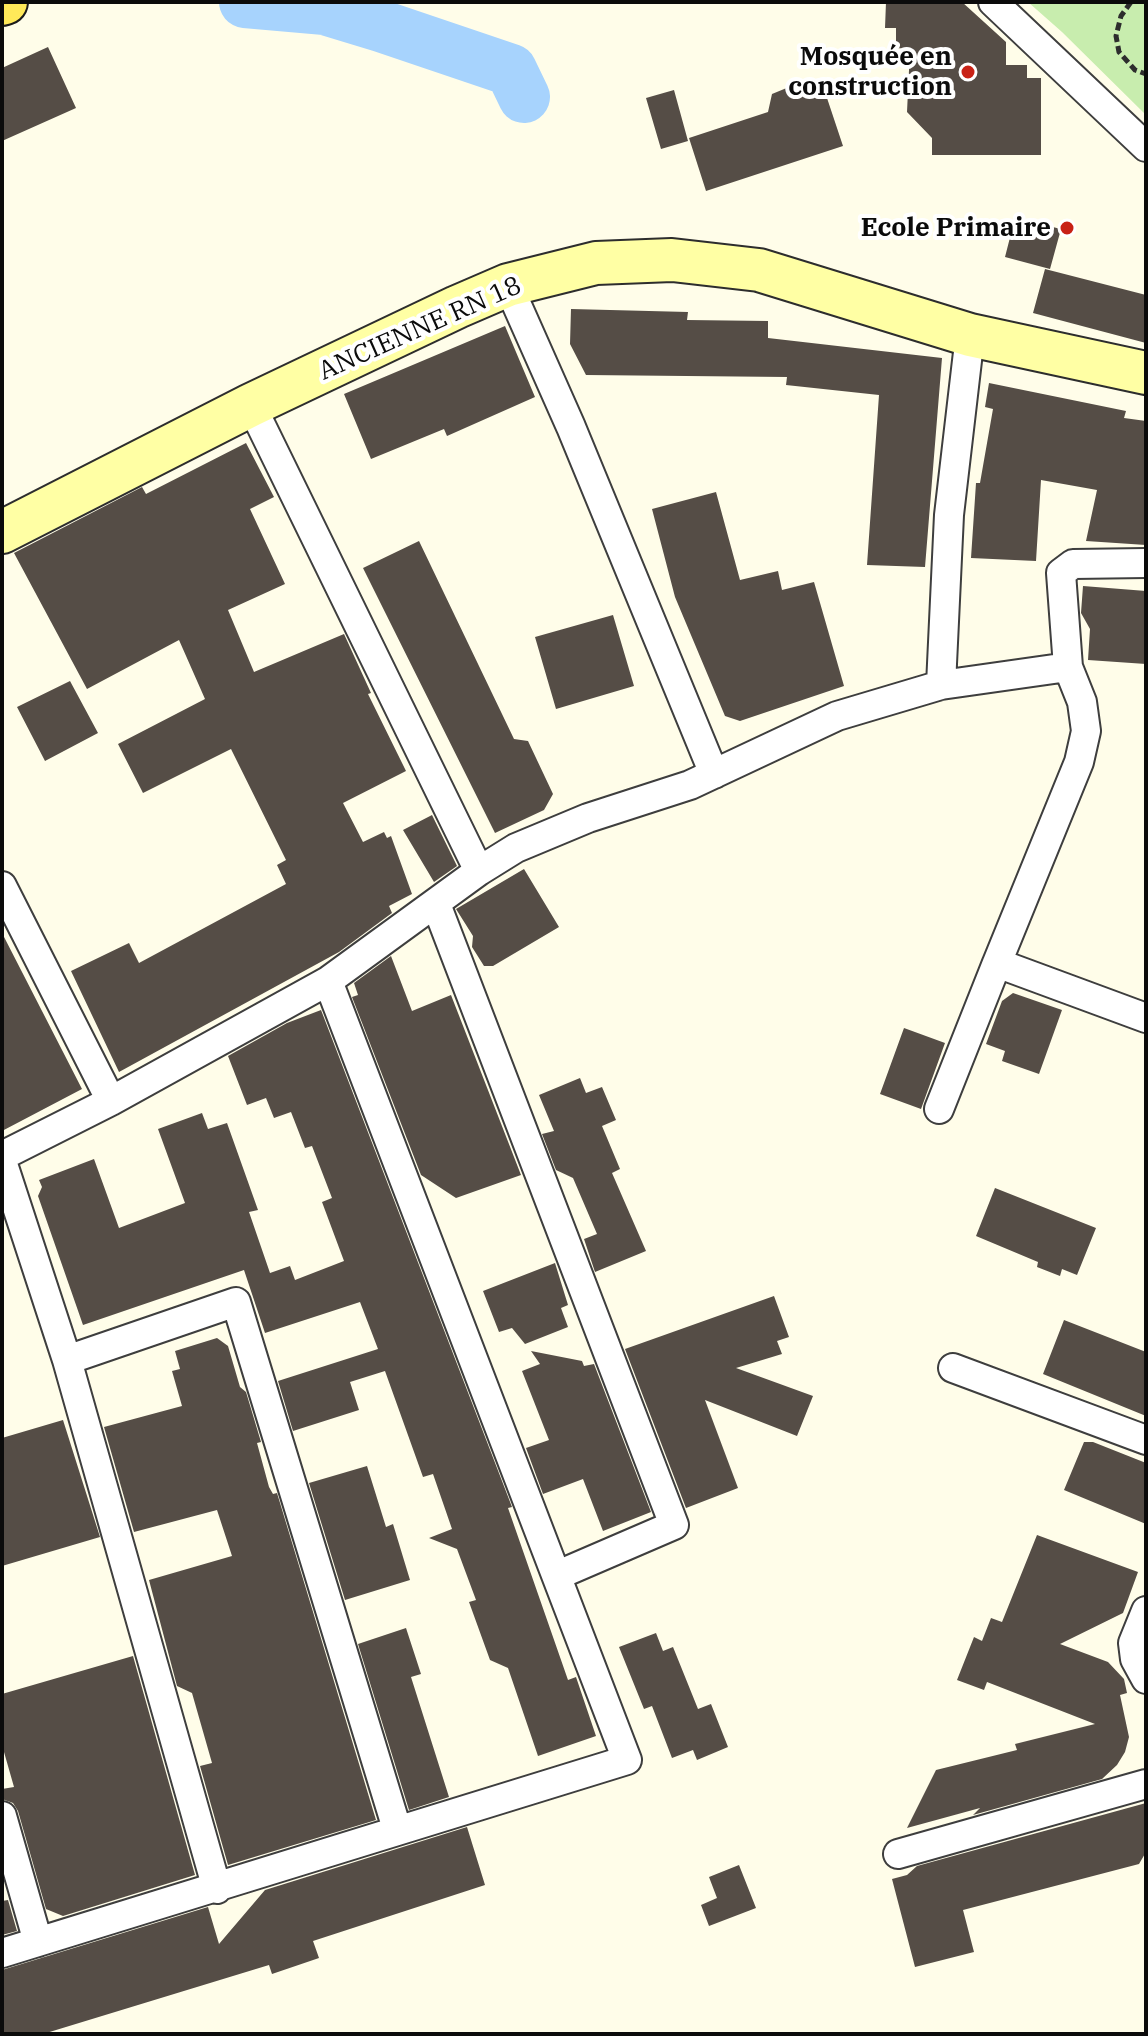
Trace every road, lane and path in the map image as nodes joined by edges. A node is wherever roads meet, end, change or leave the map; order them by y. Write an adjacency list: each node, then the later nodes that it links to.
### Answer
1 (993, 2): 4 (street)
2 (1131, 2): 3 (path)
3 (1146, 74)
4 (1146, 147)
5 (508, 285): 6 (main road, ANCIENNE RN 18); 8 (main road, ANCIENNE RN 18); 13 (street)
6 (970, 335): 7 (main road, ANCIENNE RN 18); 12 (street)
7 (1146, 373)
8 (251, 405): 9 (main road, ANCIENNE RN 18); 14 (street)
9 (2, 532)
10 (1146, 563): 11 (street)
11 (1068, 667): 12 (street); 17 (street)
12 (941, 685): 13 (street)
13 (714, 774): 14 (street)
14 (479, 871): 16 (street)
15 (2, 886): 20 (street)
16 (436, 904): 18 (street); 26 (street)
17 (997, 963): 19 (street); 21 (street)
18 (328, 981): 20 (street); 26 (street)
19 (1146, 1018)
20 (111, 1101): 22 (street)
21 (939, 1109)
22 (2, 1158): 23 (street)
23 (67, 1360): 31 (street); 33 (street)
24 (953, 1368): 25 (street)
25 (1146, 1440)
26 (558, 1575): 31 (street)
27 (1146, 1611): 28 (street)
28 (1146, 1679)
29 (1146, 1784): 32 (street)
30 (2, 1816): 34 (street)
31 (397, 1829): 33 (street)
32 (898, 1854)
33 (217, 1889): 34 (street)
34 (38, 1942): 35 (street)
35 (2, 1953)

